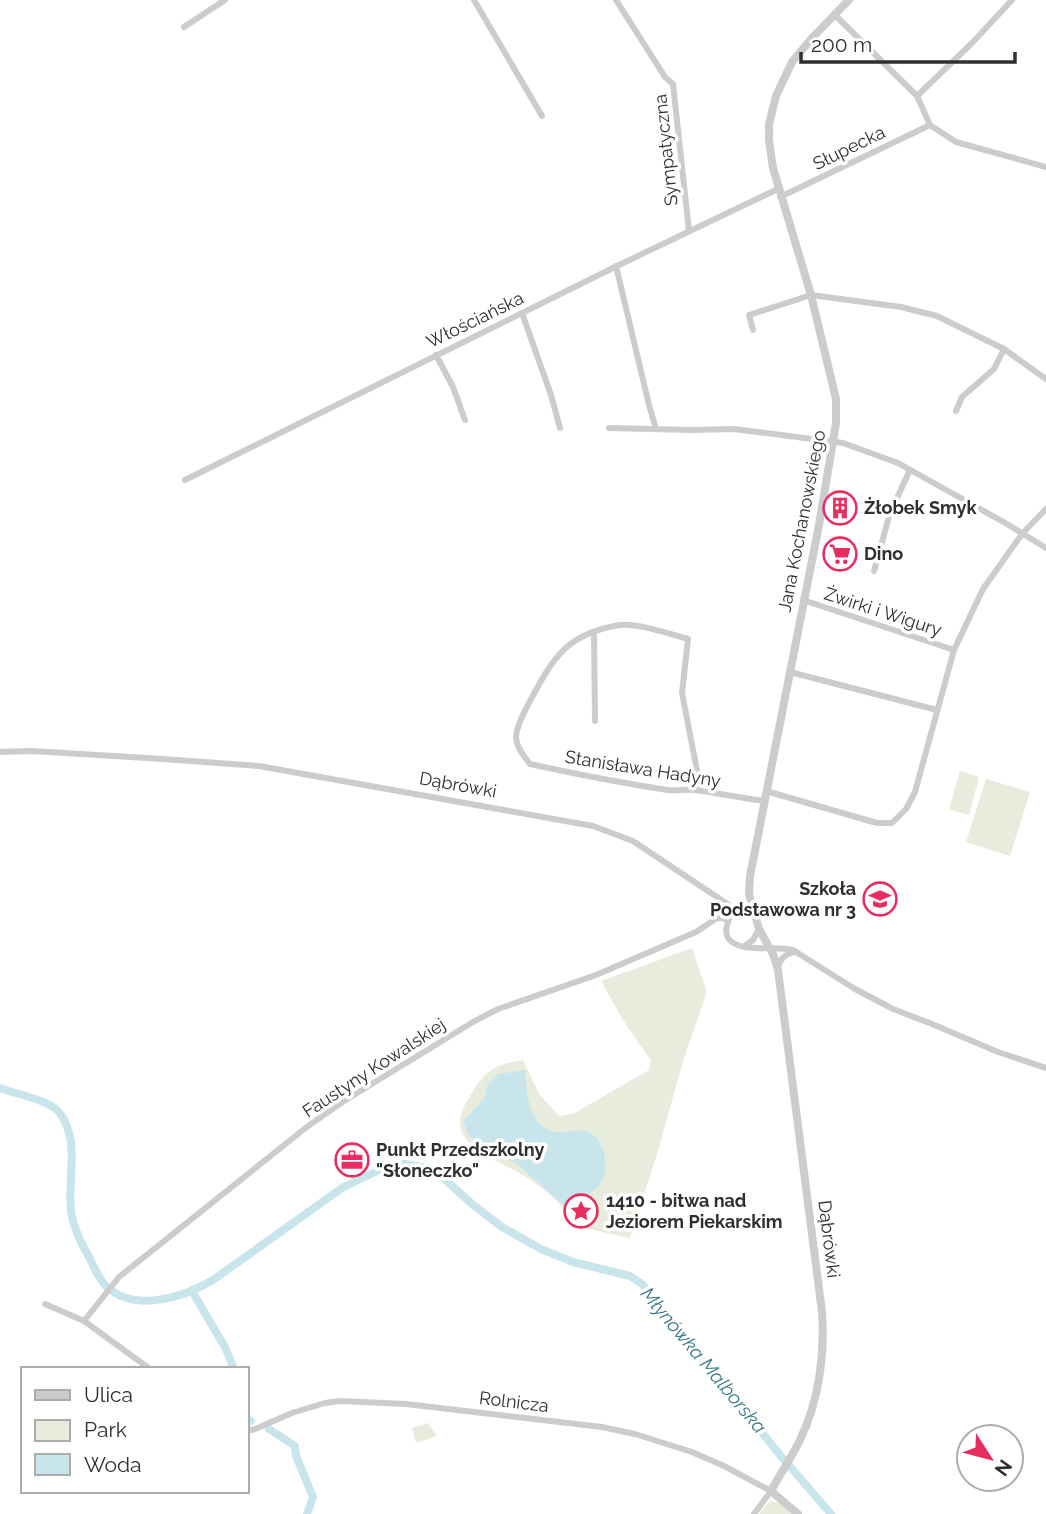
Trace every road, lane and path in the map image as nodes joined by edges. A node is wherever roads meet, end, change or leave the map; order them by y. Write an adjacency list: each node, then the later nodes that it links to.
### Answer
1 (225, 0): 7 (street)
2 (474, 0): 9 (street)
3 (616, 0): 13 (street, Sympatyczna)
4 (849, 0): 6 (street, Jana Kochanowskiego)
5 (1012, 0): 8 (street)
6 (834, 14): 8 (street); 12 (street, Jana Kochanowskiego)
7 (184, 27)
8 (917, 96): 10 (street)
9 (542, 116)
10 (930, 125): 11 (street); 12 (street, Słupecka)
11 (1046, 167)
12 (779, 193): 13 (street, Włościańska); 15 (street, Jana Kochanowskiego)
13 (689, 231): 14 (street, Włościańska)
14 (616, 266): 16 (street, Włościańska); 25 (street)
15 (811, 295): 17 (street); 18 (street); 26 (street, Jana Kochanowskiego)
16 (522, 313): 19 (street, Włościańska); 23 (street)
17 (753, 330)
18 (1004, 349): 20 (street); 21 (street)
19 (436, 355): 22 (street); 28 (street, Włościańska)
20 (1046, 379)
21 (956, 411)
22 (466, 420)
23 (560, 428)
24 (609, 428): 25 (street)
25 (656, 429): 26 (street)
26 (834, 441): 27 (street); 33 (street, Jana Kochanowskiego)
27 (910, 470): 30 (street); 32 (street)
28 (185, 480)
29 (1046, 509): 30 (street)
30 (1022, 534): 31 (street); 35 (street)
31 (1046, 548)
32 (874, 571)
33 (803, 600): 35 (street, Żwirki i Wigury); 36 (street, Jana Kochanowskiego)
34 (594, 632): 38 (street); 40 (street); 40 (street, Stanisława Hadyny)
35 (954, 650): 37 (street)
36 (790, 672): 37 (street); 41 (street, Jana Kochanowskiego)
37 (937, 710): 41 (street)
38 (595, 721)
39 (0, 752): 43 (street, Dąbrówki)
40 (701, 791): 42 (street, Stanisława Hadyny)
41 (766, 791): 42 (street, Jana Kochanowskiego)
42 (764, 801): 44 (street, Jana Kochanowskiego)
43 (728, 920): 45 (street); 51 (street, Faustyny Kowalskiej)
44 (759, 929): 45 (street); 46 (street, Dąbrówki)
45 (744, 946): 46 (street)
46 (770, 948): 47 (street); 48 (street, Dąbrówki)
47 (797, 952): 48 (street); 49 (street)
48 (778, 970): 54 (street, Dąbrówki)
49 (1046, 1068)
50 (45, 1304): 51 (street)
51 (84, 1321): 52 (street)
52 (147, 1367)
53 (248, 1431): 54 (street, Rolnicza)
54 (771, 1491): 55 (street); 56 (street)
55 (754, 1514)
56 (798, 1514)

